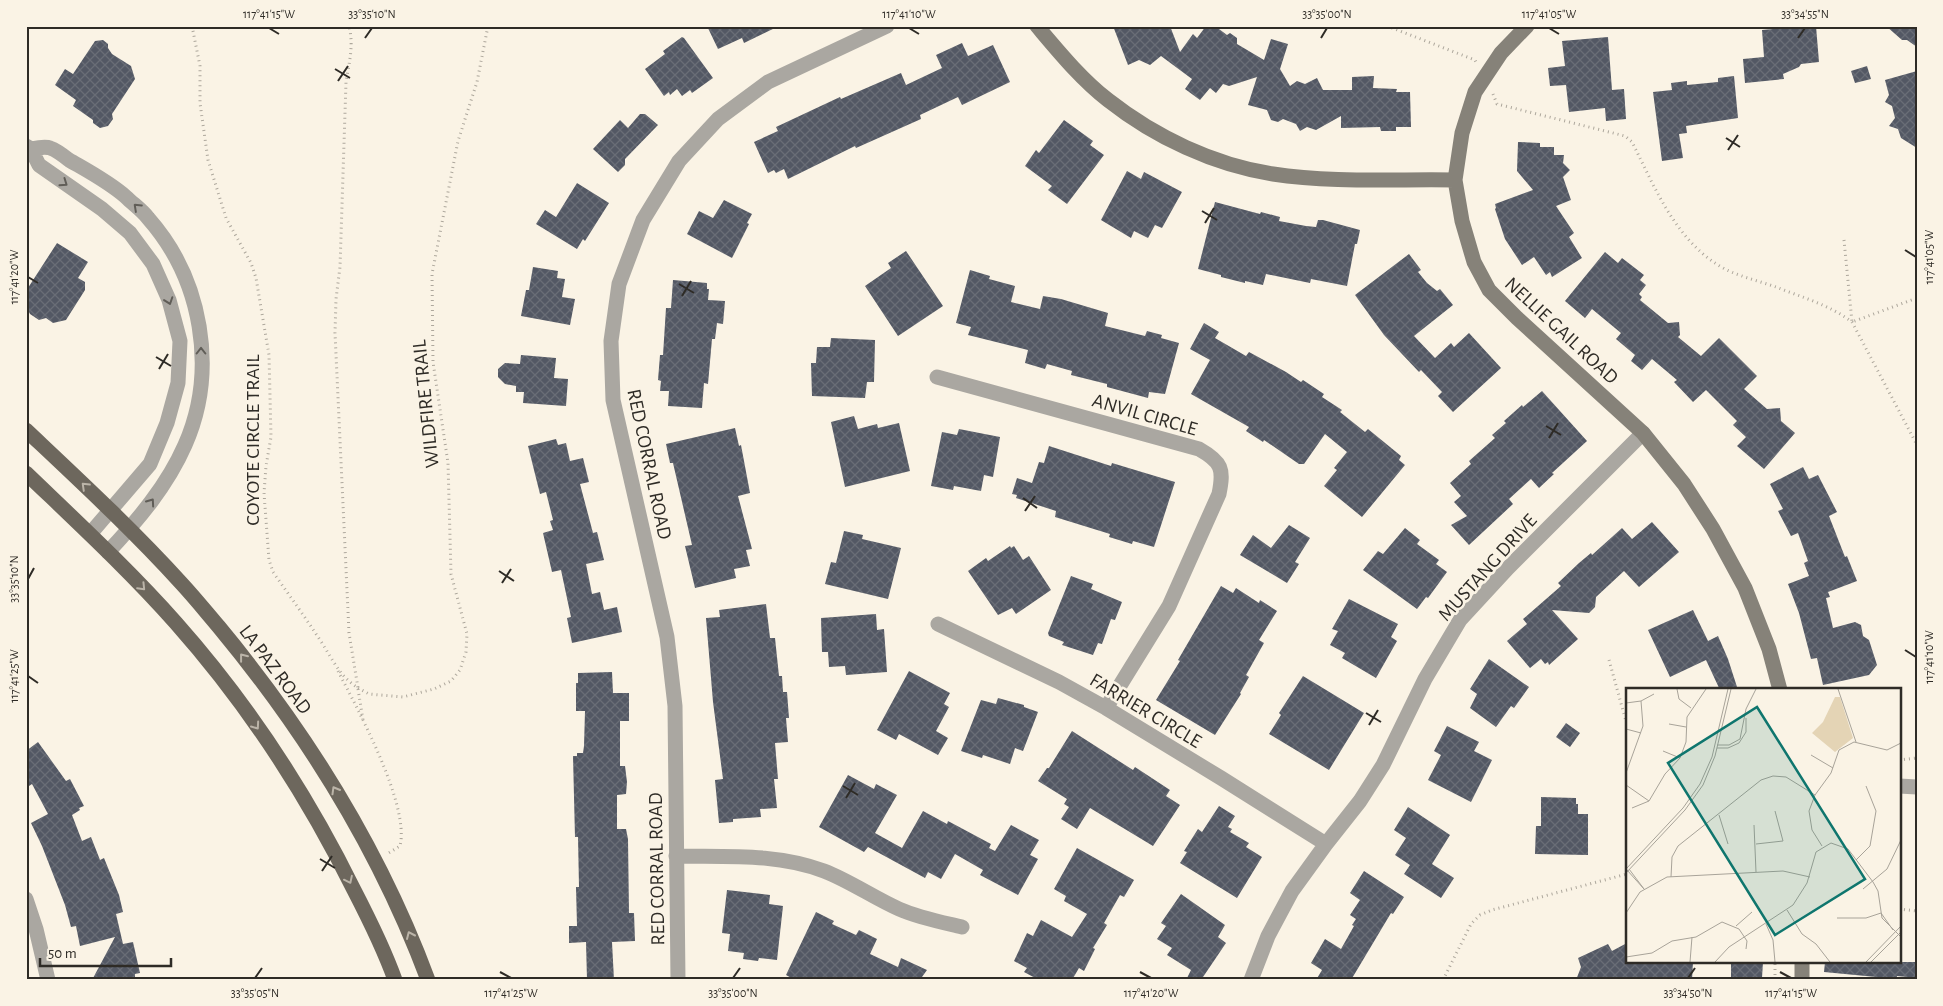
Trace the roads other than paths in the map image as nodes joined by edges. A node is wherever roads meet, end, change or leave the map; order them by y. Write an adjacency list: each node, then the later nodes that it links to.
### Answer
1 (887, 26): 20 (street, RED CORRAL ROAD)
2 (1037, 26): 5 (street)
3 (1527, 26): 5 (street, NELLIE GAIL ROAD)
4 (29, 147): 10 (street, one-way to 10); 11 (street, one-way to 4)
5 (1455, 180): 8 (street, NELLIE GAIL ROAD)
6 (937, 377): 16 (street, ANVIL CIRCLE)
7 (26, 430): 10 (main road, LA PAZ ROAD, one-way to 7)
8 (1643, 433): 15 (street, NELLIE GAIL ROAD); 19 (street, MUSTANG DRIVE)
9 (26, 473): 12 (main road)
10 (110, 510): 11 (main road, LA PAZ ROAD); 12 (street)
11 (130, 529): 13 (street); 26 (main road, LA PAZ ROAD, one-way to 11)
12 (90, 534): 13 (main road)
13 (108, 552): 25 (main road, one-way to 25)
14 (938, 624): 16 (street, FARRIER CIRCLE)
15 (1779, 688)
16 (1106, 708): 19 (street, FARRIER CIRCLE)
17 (1900, 786): 18 (street)
18 (1917, 787)
19 (1326, 844): 28 (street, MUSTANG DRIVE)
20 (676, 856): 22 (street); 27 (street, RED CORRAL ROAD)
21 (26, 899): 24 (street)
22 (962, 927)
23 (1802, 964): 29 (street)
24 (48, 980)
25 (395, 980)
26 (428, 980)
27 (678, 980)
28 (1251, 980)
29 (1802, 980)

